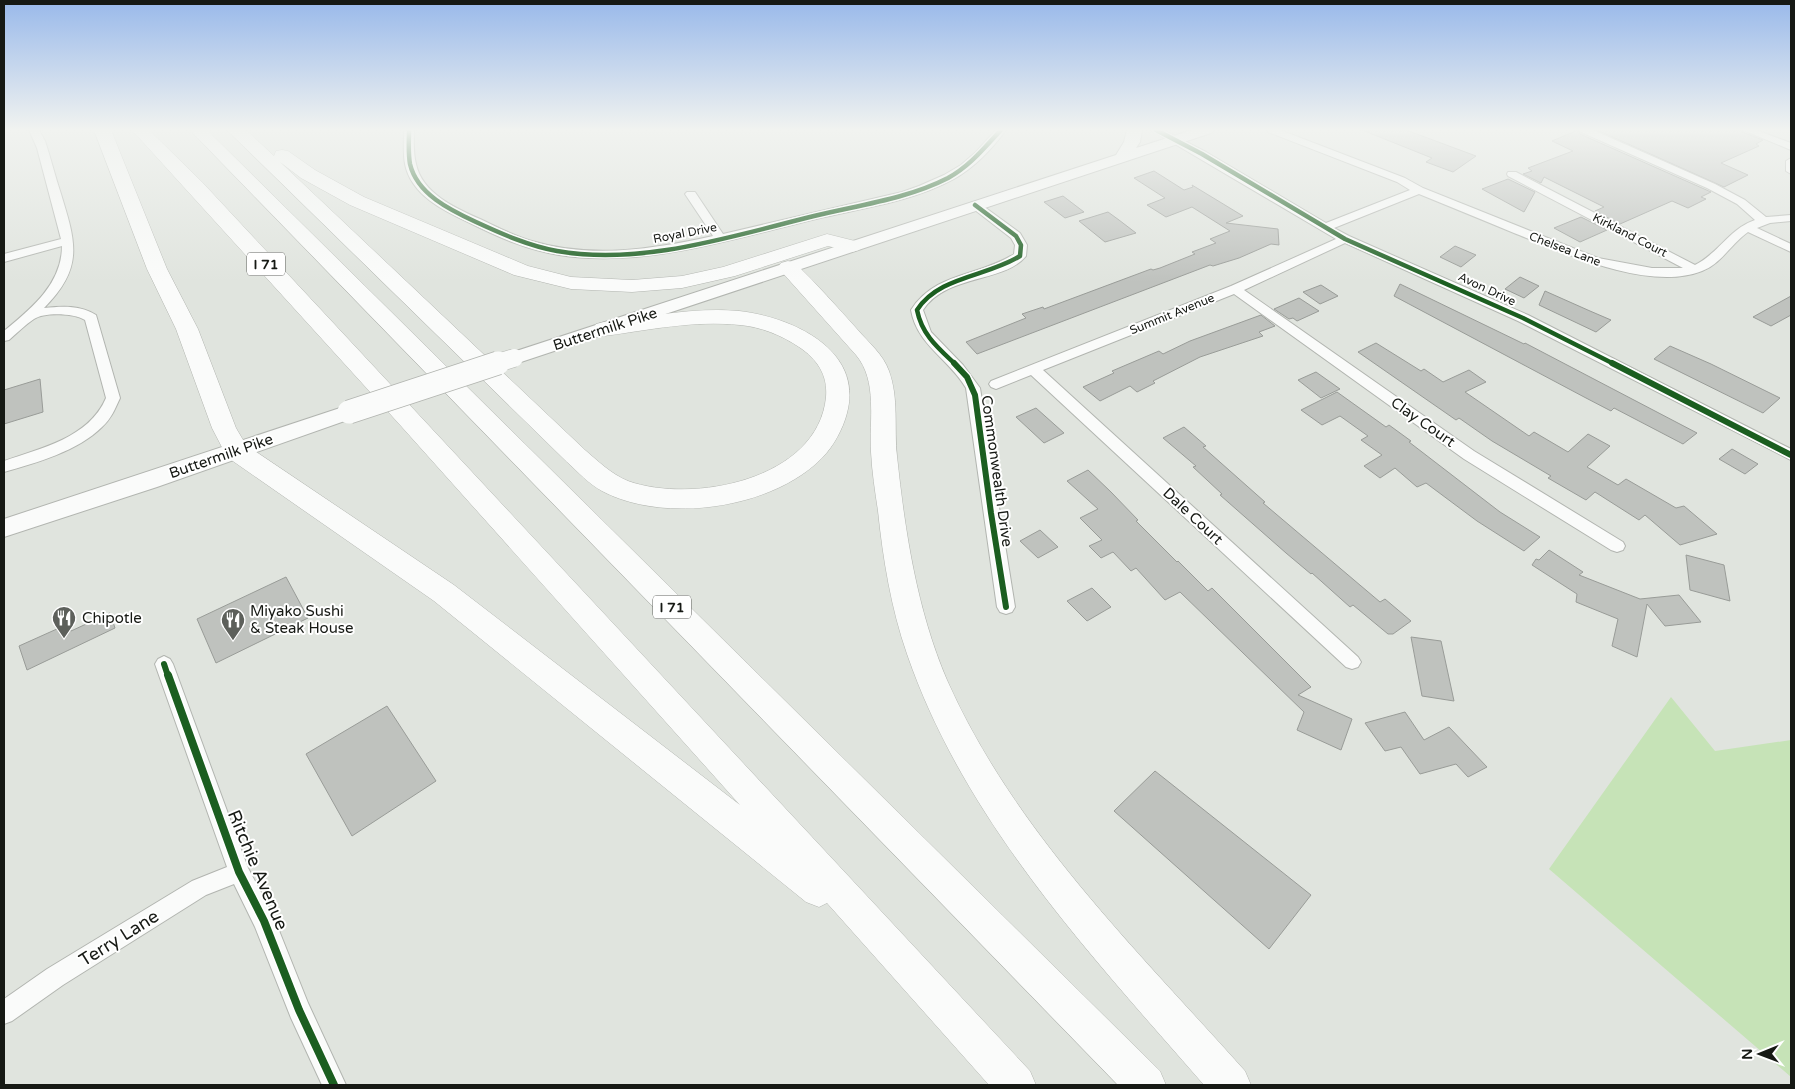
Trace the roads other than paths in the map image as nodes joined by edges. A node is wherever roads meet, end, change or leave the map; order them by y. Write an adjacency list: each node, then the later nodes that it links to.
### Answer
1 (51, 181): 24 (street)
2 (122, 181): 36 (highway)
3 (190, 181): 45 (highway, I 71)
4 (248, 181): 49 (highway, I 71)
5 (289, 181): 32 (highway)
6 (320, 181): 25 (highway)
7 (419, 181): 22 (street, Royal Drive)
8 (942, 181): 22 (street, Royal Drive)
9 (1049, 181): 17 (main road, Buttermilk Pike)
10 (1246, 181): 20 (street, Avon Drive)
11 (1379, 181): 15 (street, Chelsea Lane)
12 (1402, 181): 15 (street, Chelsea Lane)
13 (1525, 181): 29 (street, Kirkland Court)
14 (1699, 181): 19 (street)
15 (1419, 190): 20 (street); 29 (street, Chelsea Lane)
16 (691, 194): 22 (street)
17 (975, 205): 25 (main road, Buttermilk Pike); 41 (street, Commonwealth Drive)
18 (1791, 218): 19 (street, Chelsea Lane)
19 (1762, 220): 21 (street, Chelsea Lane)
20 (1325, 227): 23 (street, Avon Drive)
21 (1746, 227): 26 (street); 29 (street, Chelsea Lane)
22 (720, 238)
23 (1345, 239): 30 (street, Summit Avenue); 37 (street, Avon Drive)
24 (67, 241): 27 (street); 31 (street)
25 (852, 246): 28 (main road, Buttermilk Pike)
26 (1791, 248)
27 (4, 258)
28 (788, 267): 32 (main road, Buttermilk Pike); 50 (highway)
29 (1694, 269)
30 (1235, 289): 34 (street, Summit Avenue); 40 (street, Clay Court)
31 (31, 314): 33 (street); 38 (street)
32 (604, 329): 36 (main road, Buttermilk Pike, bridge)
33 (4, 337)
34 (1034, 370): 35 (street, Summit Avenue); 42 (street, Dale Court)
35 (996, 384)
36 (236, 451): 39 (main road, Buttermilk Pike); 45 (highway)
37 (1791, 455)
38 (4, 467)
39 (4, 528)
40 (1617, 546)
41 (1006, 607)
42 (1352, 662)
43 (164, 664): 44 (street, Ritchie Avenue)
44 (239, 872): 46 (street, Terry Lane); 47 (street, Ritchie Avenue)
45 (883, 940): 48 (highway, I 71)
46 (4, 1013)
47 (334, 1085)
48 (1016, 1085)
49 (1146, 1085)
50 (1231, 1085)

